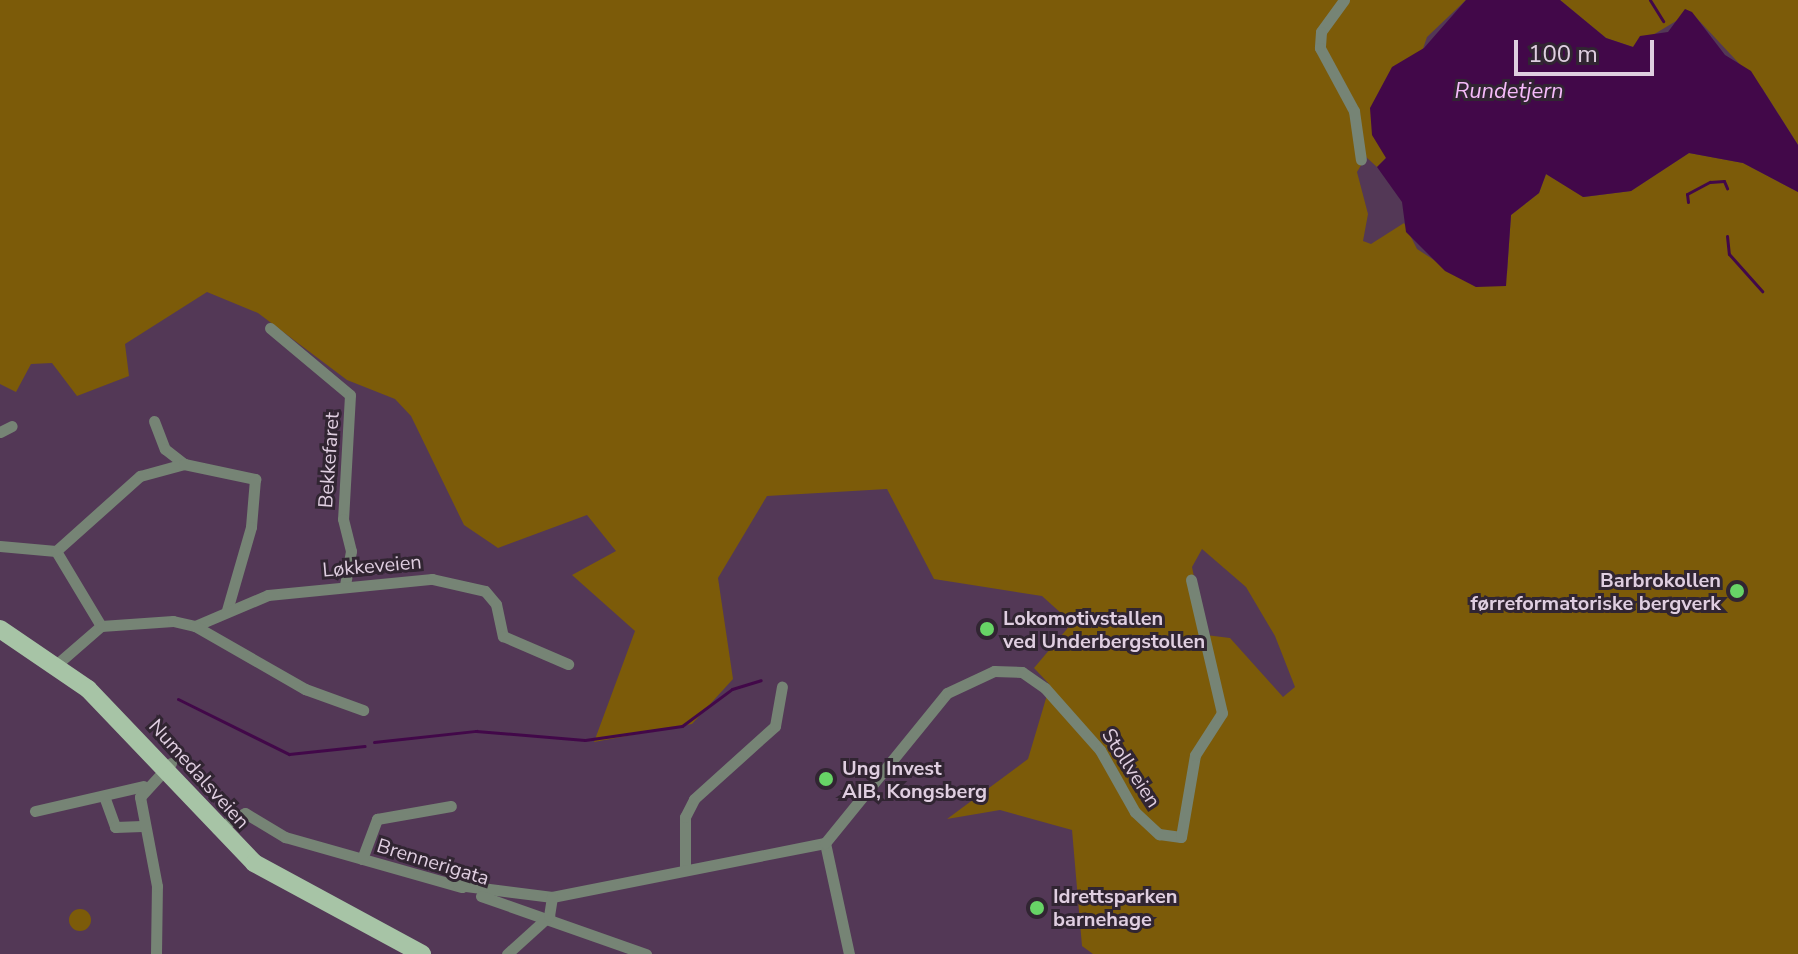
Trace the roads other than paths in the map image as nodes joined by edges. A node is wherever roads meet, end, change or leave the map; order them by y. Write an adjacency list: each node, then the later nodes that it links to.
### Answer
1 (1344, 0): 2 (street)
2 (1361, 160)
3 (270, 328): 11 (street, Bekkefaret)
4 (154, 421): 7 (street)
5 (12, 426): 6 (street)
6 (0, 432)
7 (189, 465): 9 (street); 12 (street)
8 (0, 546): 9 (street)
9 (56, 551): 13 (street)
10 (1191, 580): 27 (street, Stollveien)
11 (345, 584): 12 (street, Løkkeveien); 16 (street, Løkkeveien)
12 (227, 610): 14 (street, Løkkeveien)
13 (101, 626): 14 (street); 17 (street)
14 (195, 626): 19 (street)
15 (0, 629): 17 (main road, Numedalsveien)
16 (568, 664)
17 (56, 665): 20 (main road, Numedalsveien)
18 (782, 687): 29 (street)
19 (363, 710)
20 (168, 766): 21 (street); 26 (main road, Numedalsveien)
21 (143, 786): 22 (street); 25 (street)
22 (104, 796): 24 (street); 25 (street)
23 (451, 806): 28 (street)
24 (35, 811)
25 (142, 826): 33 (street)
26 (220, 826): 28 (street, Brennerigata); 34 (main road, Numedalsveien)
27 (825, 843): 29 (street); 37 (street)
28 (362, 859): 30 (street, Brennerigata)
29 (685, 868): 31 (street)
30 (458, 885): 31 (street); 32 (street, Brennerigata)
31 (552, 897): 32 (street)
32 (549, 916): 35 (street); 36 (street, Brennerigata)
33 (156, 954)
34 (422, 954)
35 (507, 954)
36 (646, 954)
37 (849, 954)

